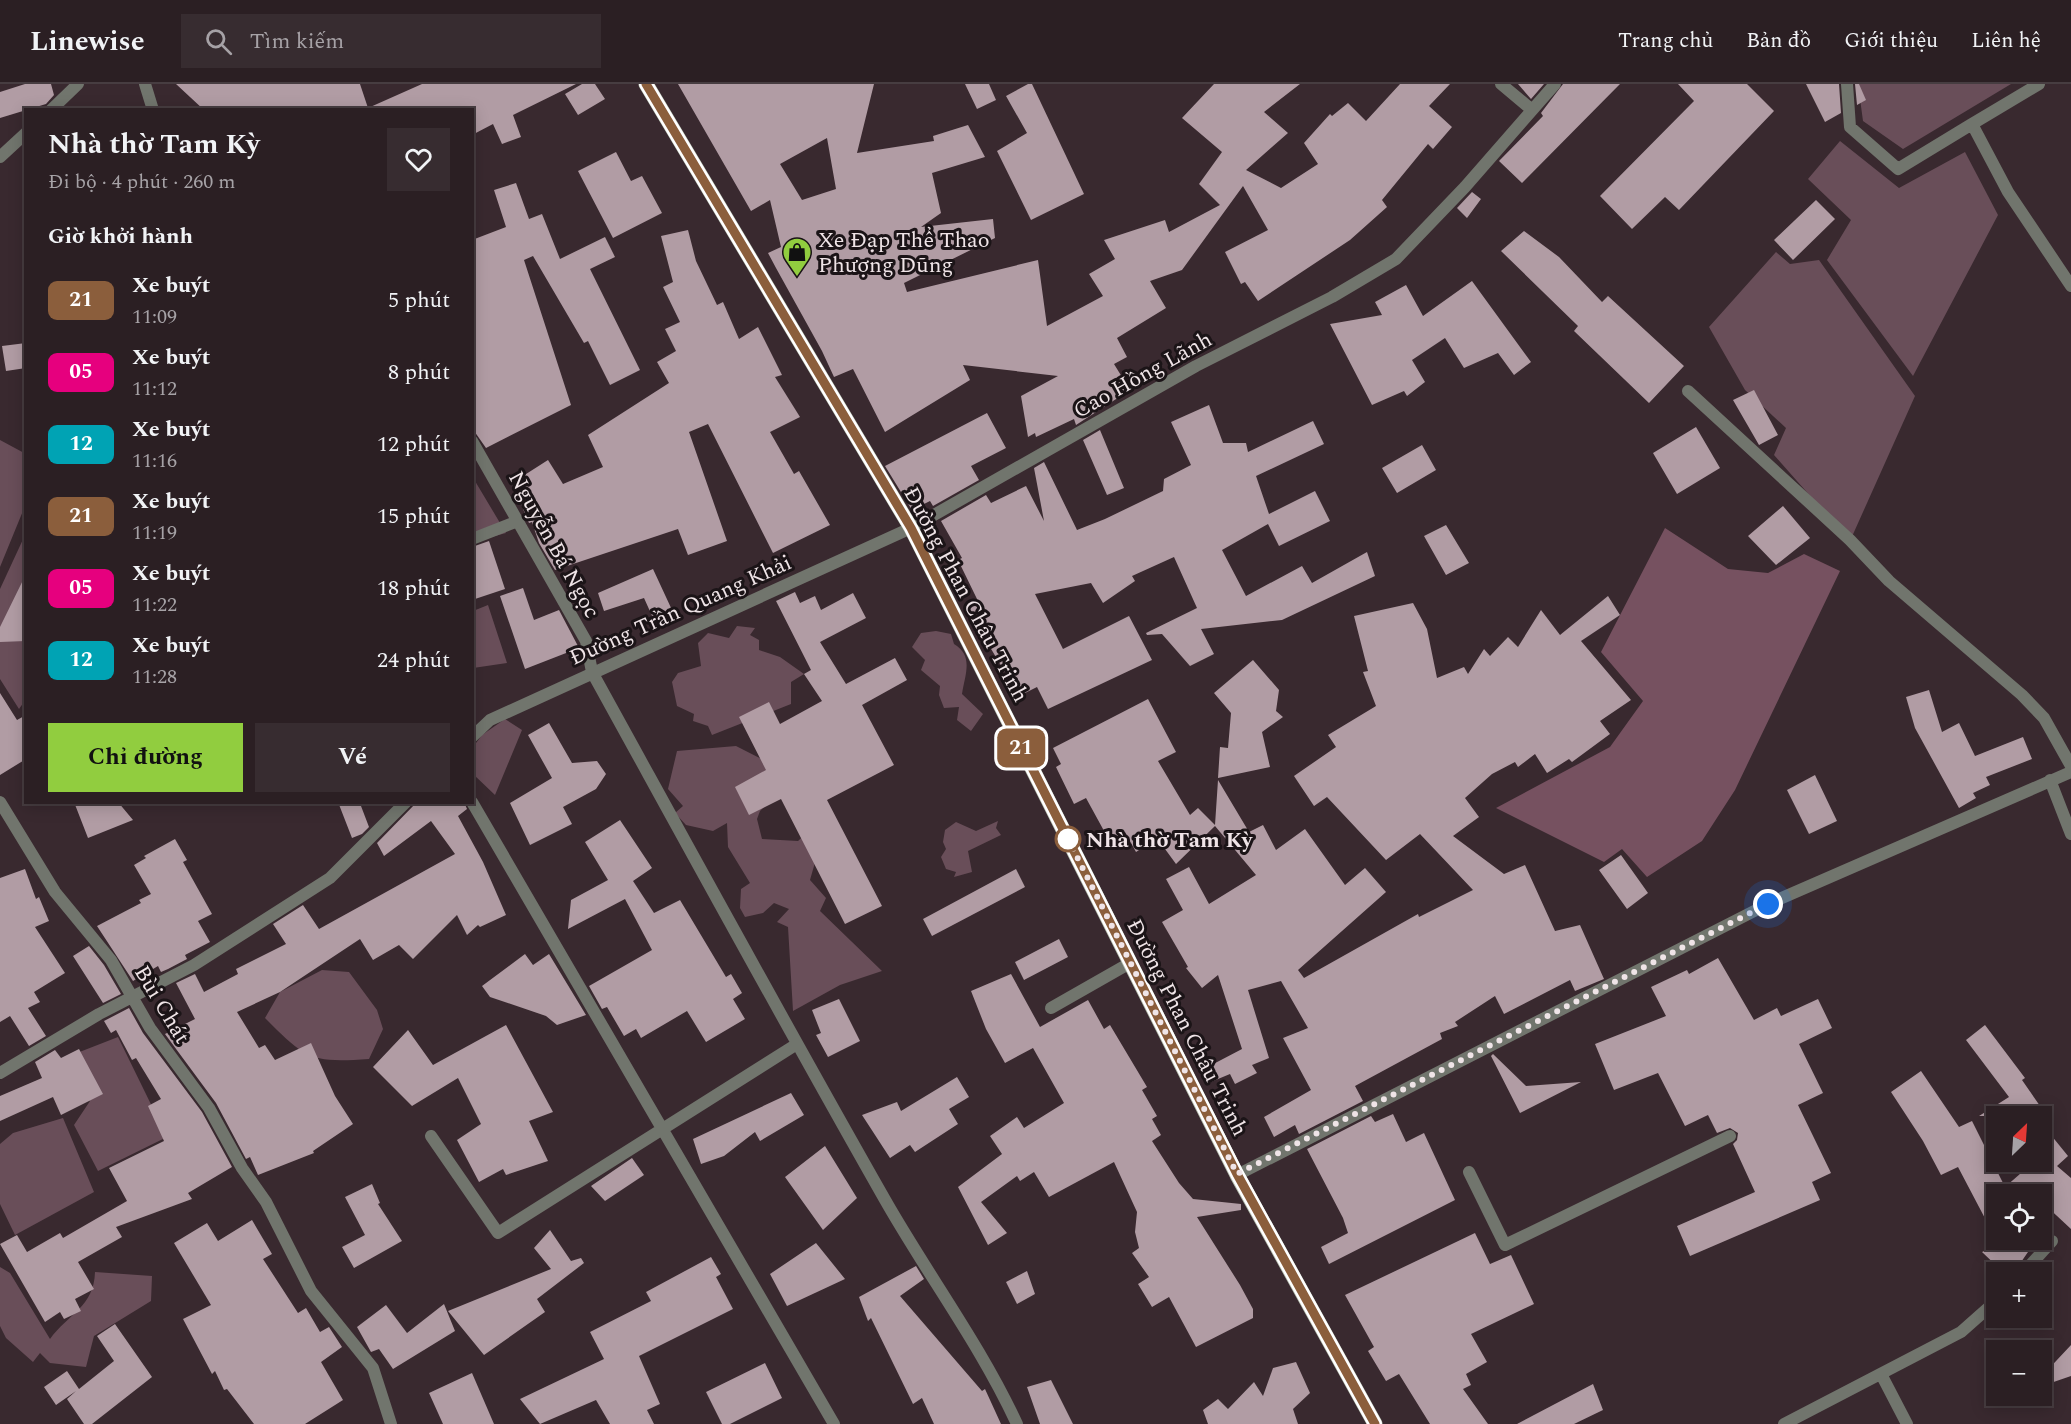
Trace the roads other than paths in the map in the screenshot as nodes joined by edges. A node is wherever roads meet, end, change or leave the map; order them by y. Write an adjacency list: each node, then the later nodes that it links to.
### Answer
1 (78, 84): 8 (street)
2 (145, 84): 9 (street)
3 (646, 84): 18 (main road, Đường Phan Châu Trinh)
4 (1501, 84): 10 (street)
5 (1555, 84): 10 (street, Cao Hồng Lãnh)
6 (1847, 84): 11 (street)
7 (2039, 84): 11 (street)
8 (53, 108)
9 (152, 108)
10 (1531, 109): 18 (street, Cao Hồng Lãnh)
11 (1972, 124): 14 (street)
12 (24, 135): 13 (street)
13 (0, 157)
14 (2071, 286)
15 (1688, 391): 22 (street)
16 (474, 444): 17 (street, Nguyễn Bá Ngọc)
17 (518, 521): 19 (street); 20 (street, Nguyễn Bá Ngọc)
18 (911, 528): 20 (street, Đường Trần Quang Khải); 29 (main road, Đường Phan Châu Trinh)
19 (474, 538)
20 (592, 672): 21 (street, Đường Trần Quang Khải); 32 (street, Nguyễn Bá Ngọc)
21 (474, 735)
22 (2071, 766)
23 (2071, 772): 24 (street)
24 (2050, 780): 28 (street); 38 (street)
25 (0, 802): 30 (street, Bùi Chát)
26 (404, 804): 30 (street)
27 (473, 804): 34 (street)
28 (2071, 834)
29 (1130, 963): 31 (street); 38 (main road, Đường Phan Châu Trinh)
30 (133, 996): 33 (street); 43 (street, Bùi Chát)
31 (1051, 1008)
32 (797, 1044): 34 (street); 45 (street, Nguyễn Bá Ngọc)
33 (0, 1073)
34 (663, 1130): 35 (street); 44 (street)
35 (431, 1136)
36 (1730, 1136): 37 (street)
37 (1469, 1172)
38 (1237, 1174): 46 (main road, Đường Phan Châu Trinh)
39 (2044, 1250): 40 (street)
40 (2033, 1262)
41 (1986, 1309): 42 (street)
42 (1881, 1374): 47 (street); 48 (street)
43 (391, 1424)
44 (834, 1424)
45 (1017, 1424)
46 (1375, 1424)
47 (1784, 1424)
48 (1907, 1424)

